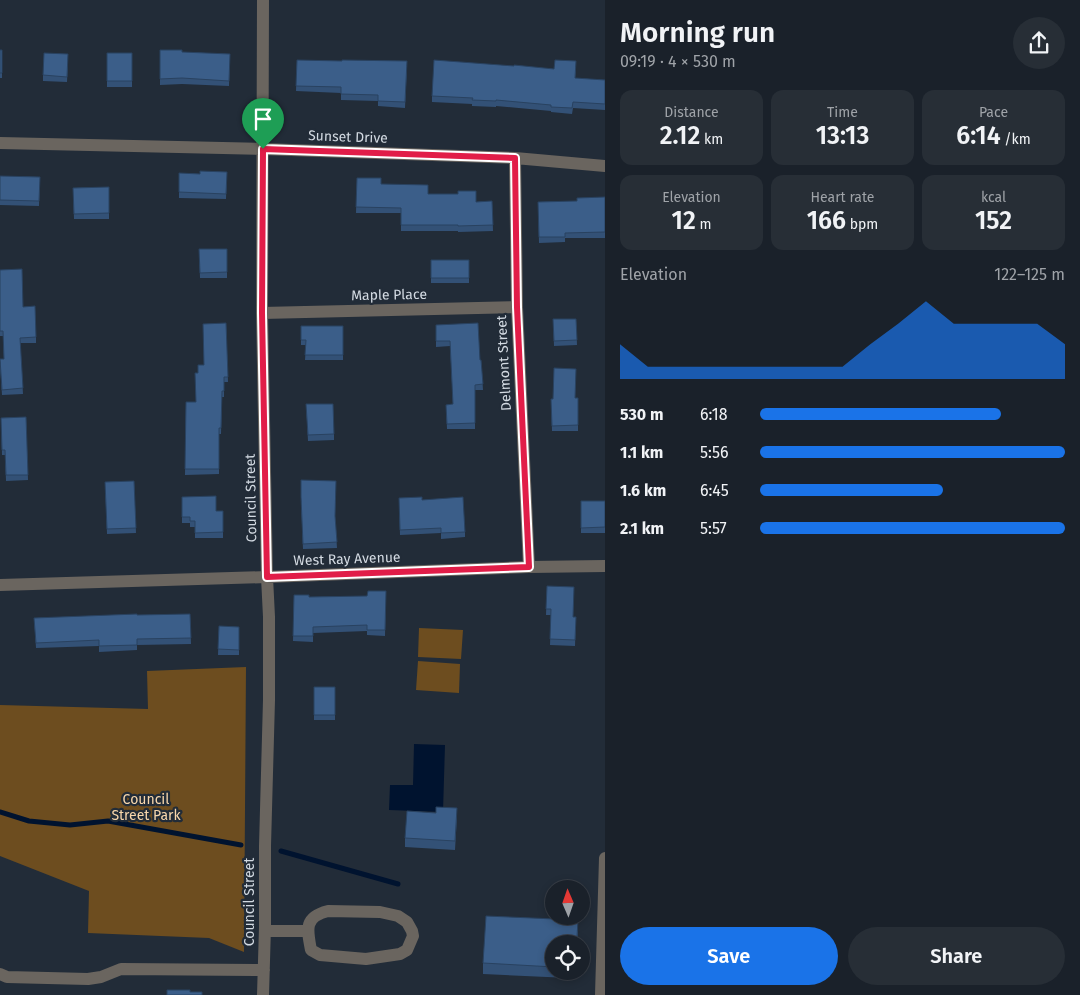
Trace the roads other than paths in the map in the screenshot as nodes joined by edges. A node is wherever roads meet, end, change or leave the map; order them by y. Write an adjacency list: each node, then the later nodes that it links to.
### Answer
1 (263, 0): 3 (street, Council Street)
2 (0, 143): 3 (street, Sunset Drive)
3 (263, 149): 4 (street, Sunset Drive); 7 (street, Council Street)
4 (515, 158): 5 (street, Sunset Drive); 6 (street, Delmont Street)
5 (605, 166)
6 (517, 307): 7 (street, Maple Place); 9 (street, Delmont Street)
7 (262, 313): 10 (street, Council Street)
8 (605, 566): 9 (street, West Ray Avenue)
9 (529, 567): 10 (street, West Ray Avenue)
10 (267, 577): 11 (street, West Ray Avenue); 13 (street, Council Street)
11 (0, 585)
12 (605, 858): 18 (street)
13 (265, 931): 14 (street); 15 (street, Council Street)
14 (308, 931): 14 (street)
15 (264, 970): 16 (street); 17 (street, Council Street)
16 (0, 974)
17 (263, 995)
18 (601, 995)

